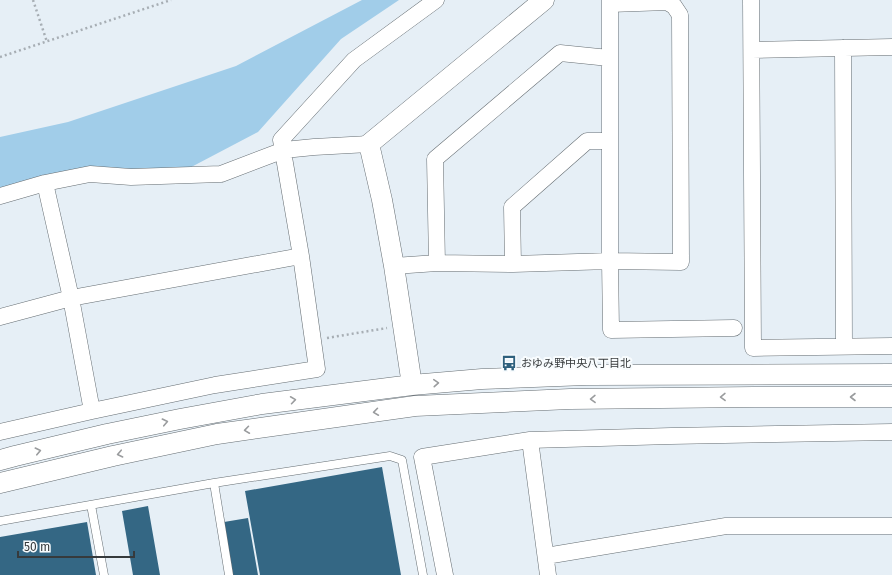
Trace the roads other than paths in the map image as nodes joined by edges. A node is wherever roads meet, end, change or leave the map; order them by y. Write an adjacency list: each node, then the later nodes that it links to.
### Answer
1 (436, 0): 11 (street)
2 (544, 0): 10 (street)
3 (751, 0): 7 (street)
4 (610, 2): 8 (street); 15 (street)
5 (892, 47): 6 (street)
6 (843, 48): 7 (street); 22 (street)
7 (752, 50): 22 (street)
8 (609, 58): 9 (street); 16 (street)
9 (610, 141): 15 (street); 17 (street)
10 (369, 144): 11 (street); 18 (street)
11 (284, 150): 12 (street); 14 (street)
12 (45, 183): 13 (street); 19 (street)
13 (0, 196)
14 (301, 256): 19 (street); 27 (street)
15 (610, 261): 17 (street); 21 (street)
16 (437, 263): 17 (street); 18 (street)
17 (513, 264)
18 (394, 266): 25 (street)
19 (71, 298): 20 (street); 27 (street)
20 (0, 317)
21 (734, 328)
22 (844, 346): 23 (street)
23 (892, 346)
24 (892, 374): 25 (street, one-way to 24)
25 (412, 384): 31 (street, one-way to 25)
26 (892, 397): 32 (street, one-way to 32)
27 (92, 411): 28 (street)
28 (0, 432)
29 (892, 432): 30 (street)
30 (530, 440): 37 (street); 41 (street)
31 (0, 460)
32 (0, 483)
33 (214, 483): 34 (lane); 39 (lane); 40 (lane)
34 (91, 505): 35 (lane); 38 (lane)
35 (0, 521)
36 (892, 526): 37 (street)
37 (546, 556): 42 (street)
38 (104, 575)
39 (229, 575)
40 (423, 575)
41 (445, 575)
42 (548, 575)

